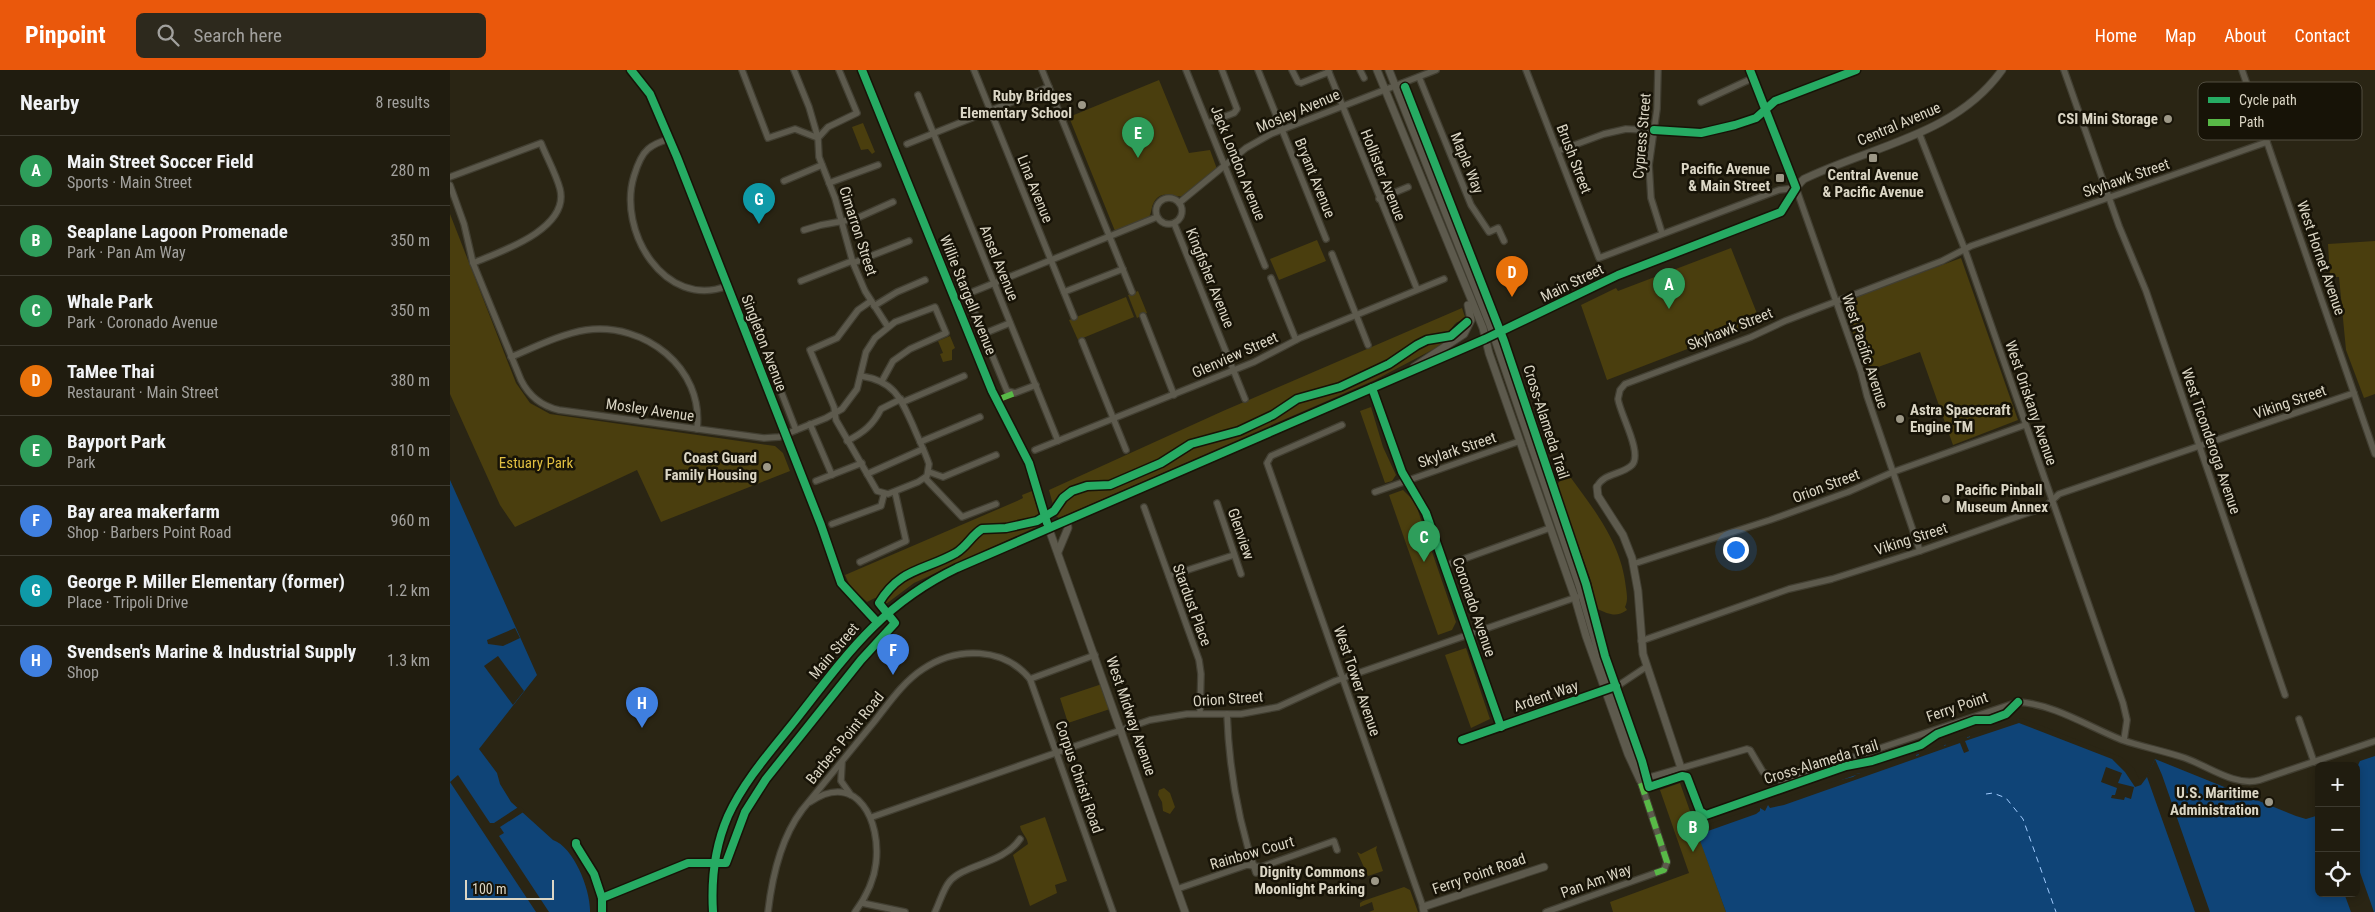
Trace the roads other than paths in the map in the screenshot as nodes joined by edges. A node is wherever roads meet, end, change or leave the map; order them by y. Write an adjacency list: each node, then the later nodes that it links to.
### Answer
1 (631, 70): 41 (street, Singleton Avenue)
2 (742, 70): 42 (street)
3 (794, 70): 42 (street, Cimarron Street)
4 (839, 70): 42 (street)
5 (862, 70): 86 (street, Willie Stargell Avenue)
6 (974, 70): 35 (street, Lina Avenue)
7 (1042, 70): 29 (street)
8 (1186, 70): 36 (street, Jack London Avenue)
9 (1222, 70): 36 (street)
10 (1258, 70): 37 (street, Bryant Avenue)
11 (1292, 70): 23 (street)
12 (1360, 70): 25 (street)
13 (1377, 70): 30 (street)
14 (1389, 70): 28 (street)
15 (1436, 70): 24 (street, Mosley Avenue)
16 (1526, 70): 45 (street, Brush Street)
17 (1658, 70): 38 (street, Cypress Street)
18 (1750, 70): 26 (street)
19 (1856, 70): 34 (street)
20 (2002, 70): 40 (street, Central Avenue)
21 (2064, 70): 55 (street, West Ticonderoga Avenue)
22 (2242, 70): 27 (street, West Hornet Avenue)
23 (1328, 71): 33 (street, Hollister Avenue)
24 (1419, 77): 28 (street, Mosley Avenue); 68 (street, Maple Way)
25 (1364, 78)
26 (1753, 78): 32 (street); 34 (street)
27 (2246, 82)
28 (1395, 85): 30 (street, Mosley Avenue); 96 (street)
29 (1049, 87): 35 (street); 65 (street)
30 (1385, 89): 33 (street, Mosley Avenue); 63 (street)
31 (918, 95): 39 (street, Ansel Avenue)
32 (1701, 102)
33 (1342, 105): 37 (street, Mosley Avenue); 56 (street, Hollister Avenue)
34 (1765, 110): 38 (street); 54 (street)
35 (990, 111): 39 (street); 72 (street, Lina Avenue)
36 (1208, 124): 48 (street, Jack London Avenue)
37 (1282, 130): 48 (street, Mosley Avenue); 66 (street, Bryant Avenue)
38 (1654, 130): 45 (street); 64 (street, Cypress Street)
39 (934, 133): 44 (street); 81 (street, Ansel Avenue)
40 (1919, 133): 54 (street, Central Avenue); 69 (street, West Oriskany Avenue)
41 (669, 138): 82 (street, Singleton Avenue); 82 (street)
42 (818, 138): 46 (street, Cimarron Street)
43 (2267, 142): 55 (street, Skyhawk Street); 110 (street, West Hornet Avenue)
44 (907, 144)
45 (1558, 151): 71 (street, Brush Street)
46 (822, 165): 50 (street); 51 (street, Cimarron Street)
47 (878, 165): 51 (street)
48 (1225, 166): 58 (street, Mosley Avenue); 75 (street, Jack London Avenue)
49 (450, 177): 74 (street)
50 (784, 181)
51 (829, 183): 60 (street, Cimarron Street)
52 (450, 185): 74 (street, Mosley Avenue)
53 (1408, 188): 56 (street)
54 (1796, 188): 64 (street, Main Street); 87 (street, West Pacific Avenue); 96 (street, Main Street)
55 (2110, 197): 69 (street, Skyhawk Street); 127 (street, West Ticonderoga Avenue)
56 (1379, 199): 83 (street, Hollister Avenue)
57 (893, 202): 60 (street)
58 (1179, 202): 59 (street); 61 (street)
59 (1157, 217): 61 (street); 65 (street)
60 (841, 222): 62 (street); 73 (street, Cimarron Street)
61 (1174, 223): 103 (street, Kingfisher Avenue)
62 (804, 230)
63 (1442, 230): 97 (street); 104 (street)
64 (1662, 234): 71 (street, Main Street)
65 (1110, 237): 72 (street); 76 (street)
66 (1326, 239)
67 (909, 241): 73 (street)
68 (1504, 241)
69 (1965, 250): 87 (street, Skyhawk Street); 119 (street, West Oriskany Avenue)
70 (1332, 254): 90 (street)
71 (1598, 258)
72 (1051, 260): 81 (street); 84 (street, Lina Avenue)
73 (852, 262): 80 (street); 88 (street, Cimarron Street)
74 (473, 263): 101 (street, Mosley Avenue)
75 (1265, 266)
76 (1123, 268): 84 (street); 85 (street)
77 (1271, 278): 98 (street)
78 (1444, 279): 83 (street, Glenview Street)
79 (925, 280): 88 (street)
80 (801, 281)
81 (994, 284): 86 (street); 93 (street, Ansel Avenue)
82 (727, 286): 122 (street, Singleton Avenue)
83 (1417, 290): 90 (street, Glenview Street)
84 (1064, 292): 92 (street, Lina Avenue)
85 (1132, 292)
86 (955, 299): 151 (street, Willie Stargell Avenue)
87 (1836, 301): 134 (street, West Pacific Avenue); 140 (street, Skyhawk Street)
88 (873, 303): 94 (street, Cimarron Street); 114 (street)
89 (973, 309): 95 (street)
90 (1356, 314): 98 (street, Glenview Street); 100 (street)
91 (1143, 316): 111 (street)
92 (1074, 317)
93 (1010, 323): 95 (street); 108 (street, Ansel Avenue)
94 (888, 327): 105 (street, Mosley Avenue); 107 (street, Mosley Avenue)
95 (983, 334): 108 (street)
96 (1493, 336): 97 (street, Main Street); 160 (street)
97 (1485, 339): 104 (street, Main Street); 126 (street)
98 (1296, 340): 103 (street, Glenview Street)
99 (1082, 341): 116 (street)
100 (1368, 345)
101 (511, 357): 120 (street, Mosley Avenue); 120 (street)
102 (770, 363): 121 (street)
103 (1233, 370): 111 (street, Glenview Street); 112 (street, Kingfisher Avenue)
104 (1404, 374): 109 (street, Main Street)
105 (861, 376): 107 (street); 114 (street, Mosley Avenue)
106 (964, 376): 113 (street)
107 (882, 382): 113 (street)
108 (1036, 385): 124 (street, Ansel Avenue)
109 (1372, 388): 139 (street, Coronado Avenue); 148 (street, Main Street)
110 (2354, 393): 127 (street, Viking Street); 131 (street, West Hornet Avenue)
111 (1174, 395): 116 (street, Glenview Street)
112 (1245, 399)
113 (902, 401): 123 (street); 125 (street)
114 (835, 414): 117 (street, Mosley Avenue); 123 (street)
115 (980, 417): 125 (street)
116 (1114, 419): 124 (street, Glenview Street); 130 (street)
117 (810, 424): 121 (street, Mosley Avenue); 136 (street)
118 (1342, 425): 167 (street, West Tower Avenue)
119 (2025, 425): 134 (street, Orion Street); 144 (street, West Oriskany Avenue)
120 (697, 429): 122 (street, Mosley Avenue)
121 (796, 430): 122 (street, Mosley Avenue)
122 (785, 435): 161 (street, Singleton Avenue)
123 (847, 441): 133 (street)
124 (1058, 441): 129 (street, Glenview Street)
125 (920, 442): 128 (street)
126 (1520, 442): 139 (street, Skylark Street); 150 (street)
127 (2200, 446): 144 (street, Viking Street); 170 (street, West Ticonderoga Avenue)
128 (923, 449): 135 (street); 137 (street)
129 (1035, 450)
130 (1126, 450)
131 (2375, 454)
132 (996, 456): 137 (street)
133 (862, 463): 135 (street); 136 (street)
134 (1893, 472): 152 (street, West Pacific Avenue); 156 (street, Orion Street)
135 (868, 474): 143 (street)
136 (832, 475): 138 (street)
137 (927, 475): 141 (street); 146 (street)
138 (816, 481)
139 (1407, 481): 142 (street, Skylark Street); 157 (street, Coronado Avenue)
140 (1597, 487): 156 (street)
141 (895, 492): 143 (street); 155 (street)
142 (1375, 492)
143 (884, 494): 149 (street)
144 (2052, 500): 152 (street, Viking Street); 177 (street, West Oriskany Avenue)
145 (1216, 503): 154 (street, Glenview)
146 (996, 504)
147 (1144, 507): 159 (street, Stardust Place)
148 (1067, 521): 151 (street, Main Street); 153 (street)
149 (832, 524)
150 (1550, 528): 157 (street); 160 (street)
151 (1049, 529): 153 (street, West Midway Avenue); 161 (street, Main Street)
152 (1920, 551): 163 (street, Viking Street)
153 (1058, 552): 164 (street, West Midway Avenue)
154 (1234, 555): 158 (street, Glenview); 159 (street)
155 (860, 562)
156 (1634, 564): 163 (street)
157 (1444, 566): 162 (street, Coronado Avenue)
158 (1241, 574)
159 (1169, 576): 171 (street, Stardust Place)
160 (1579, 597): 162 (street, Orion Street); 169 (street)
161 (877, 622): 195 (street, Main Street)
162 (1468, 635): 167 (street, Orion Street); 174 (street, Coronado Avenue)
163 (1641, 641): 166 (street)
164 (1095, 655): 168 (street); 175 (street, West Midway Avenue)
165 (1008, 660): 168 (street, Corpus Christi Road); 180 (street, Barbers Point Road)
166 (1646, 667): 169 (street, Ardent Way); 182 (street)
167 (1342, 678): 172 (street, Orion Street); 194 (street, West Tower Avenue)
168 (1030, 680): 179 (street, Corpus Christi Road)
169 (1608, 689): 174 (street, Ardent Way); 183 (street)
170 (2285, 695)
171 (1200, 713): 172 (street, Orion Street); 175 (street, Orion Street)
172 (1227, 714): 189 (street)
173 (2299, 719): 181 (street)
174 (1501, 727): 176 (street, Ardent Way)
175 (1121, 730): 179 (street, Orion Street); 192 (street, West Midway Avenue)
176 (1462, 740)
177 (2124, 740): 181 (street, Ferry Point); 182 (street, Ferry Point)
178 (2375, 741): 181 (street, Ferry Point)
179 (1057, 753): 186 (street, Orion Street); 200 (street, Corpus Christi Road)
180 (843, 760): 184 (street); 185 (street, Barbers Point Road)
181 (2314, 762)
182 (1681, 768): 183 (street, Ferry Point)
183 (1640, 780): 202 (street, Pan Am Way)
184 (851, 795): 185 (street); 186 (street)
185 (806, 804): 196 (street, Barbers Point Road)
186 (872, 817): 193 (street)
187 (1020, 839): 199 (street)
188 (1337, 850): 189 (street, Rainbow Court)
189 (1254, 866): 191 (street); 192 (street, Rainbow Court)
190 (1544, 867): 194 (street, Ferry Point Road)
191 (1256, 873)
192 (1177, 889): 201 (street, West Midway Avenue)
193 (862, 903): 197 (street); 198 (street)
194 (1423, 910)
195 (713, 912)
196 (768, 912)
197 (855, 912)
198 (905, 912)
199 (935, 912)
200 (1113, 912)
201 (1185, 912)
202 (1546, 912)

